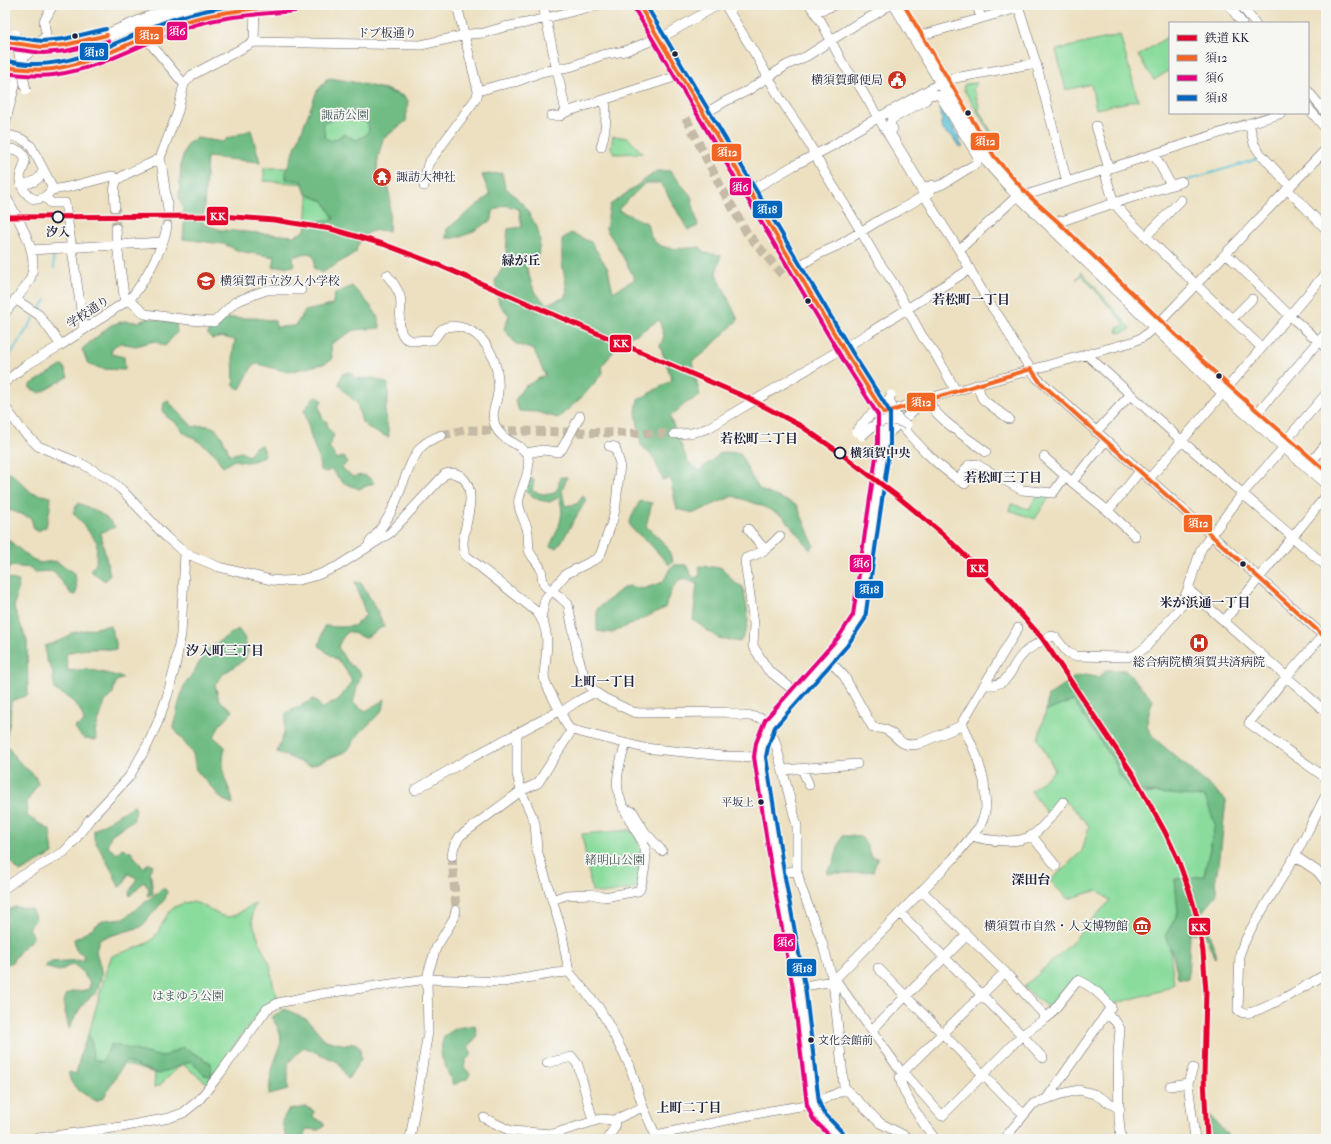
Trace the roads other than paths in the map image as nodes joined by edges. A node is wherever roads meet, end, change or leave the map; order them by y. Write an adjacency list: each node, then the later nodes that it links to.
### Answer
1 (53, 5): 34 (street, bridge)
2 (194, 5): 21 (highway)
3 (295, 5): 17 (highway)
4 (457, 5): 26 (street)
5 (543, 5): 19 (street)
6 (598, 5): 19 (street, ドブ板通り)
7 (639, 5): 28 (main road)
8 (718, 5): 28 (street)
9 (725, 5): 39 (street)
10 (895, 5): 29 (street); 41 (highway)
11 (904, 5): 25 (highway)
12 (977, 5): 20 (street)
13 (1229, 5): 22 (street)
14 (1241, 5): 23 (street)
15 (833, 6): 18 (street)
16 (1018, 6): 20 (street); 33 (street)
17 (255, 8): 27 (highway); 31 (street)
18 (813, 8): 29 (street)
19 (546, 18): 26 (street, ドブ板通り); 36 (street)
20 (981, 18): 25 (street)
21 (140, 22): 27 (street); 32 (highway)
22 (1241, 22)
23 (1254, 22)
24 (15, 34): 34 (street, bridge)
25 (922, 35): 41 (highway)
26 (464, 36): 31 (street, ドブ板通り); 43 (street)
27 (145, 37): 34 (highway); 40 (street)
28 (658, 38): 36 (street); 37 (main road)
29 (830, 40): 39 (street); 52 (street)
30 (5, 42): 32 (highway)
31 (254, 42): 40 (street, ドブ板通り)
32 (25, 46): 34 (street)
33 (1036, 63): 41 (street); 69 (street)
34 (20, 66): 35 (highway); 38 (street, bridge); 42 (street, bridge); 53 (street)
35 (5, 67)
36 (556, 70): 43 (street); 47 (street)
37 (681, 75): 45 (street); 49 (main road)
38 (5, 76)
39 (769, 78): 49 (street); 62 (street)
40 (184, 84): 63 (street)
41 (944, 86): 41 (street); 52 (street); 64 (highway); 77 (highway)
42 (26, 90)
43 (478, 91): 72 (street)
44 (1309, 92): 48 (street)
45 (605, 100): 47 (street); 58 (street)
46 (1309, 109): 56 (street)
47 (566, 112): 51 (street)
48 (1326, 113)
49 (704, 114): 74 (main road)
50 (1279, 114): 54 (street)
51 (552, 116)
52 (878, 118): 62 (street); 76 (street)
53 (5, 124)
54 (1249, 124): 61 (street); 73 (street)
55 (1096, 126): 66 (street)
56 (1326, 129)
57 (5, 134): 65 (street)
58 (601, 147)
59 (5, 149): 67 (street)
60 (1326, 149): 73 (street)
61 (1154, 154): 66 (street); 71 (street)
62 (815, 155): 74 (street); 87 (street)
63 (160, 158): 68 (street); 82 (street)
64 (989, 162): 76 (street); 77 (highway)
65 (43, 170): 67 (street); 75 (street)
66 (1106, 170): 69 (street); 80 (street)
67 (20, 179): 75 (street)
68 (117, 180): 75 (street); 81 (street)
69 (1067, 182): 77 (street)
70 (1182, 182): 71 (street)
71 (1171, 184): 80 (street)
72 (424, 186)
73 (1289, 187): 86 (street); 94 (street)
74 (750, 192): 95 (main road)
75 (48, 194): 91 (street)
76 (925, 196): 87 (street); 93 (street)
77 (1024, 196): 83 (highway); 93 (street); 108 (highway)
78 (6, 197): 92 (street)
79 (1181, 200): 88 (street)
80 (1114, 203): 83 (street); 88 (street)
81 (115, 207)
82 (168, 210)
83 (1057, 221): 108 (highway)
84 (167, 226): 89 (street, 学校通り)
85 (116, 228): 90 (street)
86 (1326, 229)
87 (861, 231): 95 (street); 104 (street)
88 (1147, 235): 99 (street)
89 (163, 242): 90 (street); 103 (street, 学校通り)
90 (117, 245): 91 (street); 103 (street)
91 (71, 248): 92 (street); 109 (street)
92 (31, 250): 101 (street)
93 (959, 250): 96 (street)
94 (1226, 253): 99 (street); 106 (street)
95 (796, 268): 114 (main road)
96 (970, 269): 104 (street); 116 (street)
97 (1326, 273): 106 (street)
98 (387, 275): 141 (street)
99 (1196, 284): 107 (street); 108 (street)
100 (301, 290): 103 (street)
101 (15, 299): 105 (street); 112 (street)
102 (1252, 299): 107 (street)
103 (127, 301): 109 (street, 学校通り)
104 (907, 308): 114 (street); 120 (street)
105 (5, 313)
106 (1289, 315): 111 (street); 113 (street)
107 (1232, 319): 113 (street)
108 (1158, 324): 115 (street); 119 (highway)
109 (84, 329): 112 (street, 学校通り)
110 (1326, 333): 111 (street)
111 (1322, 344): 125 (street)
112 (61, 345): 117 (street, 学校通り)
113 (1261, 347): 119 (street)
114 (843, 348): 128 (main road); 132 (street)
115 (1086, 354): 116 (street); 121 (street)
116 (1031, 369): 118 (street); 131 (street)
117 (5, 382)
118 (977, 385): 120 (street); 129 (street)
119 (1226, 389): 125 (highway); 135 (street); 136 (highway)
120 (956, 391): 123 (street)
121 (1131, 394): 131 (street); 135 (street)
122 (1326, 394): 136 (street)
123 (926, 399): 128 (street); 130 (street); 140 (street)
124 (5, 407): 159 (street)
125 (1258, 412): 136 (highway)
126 (871, 415): 128 (street, bridge); 128 (street, bridge); 130 (street, bridge)
127 (580, 416): 141 (street)
128 (881, 417): 130 (street, bridge); 137 (main road)
129 (1009, 420)
130 (903, 424): 137 (street); 146 (street)
131 (1096, 432): 134 (street)
132 (674, 434)
133 (442, 435): 157 (street)
134 (1106, 440): 144 (street); 146 (street)
135 (1182, 440): 147 (street); 149 (street)
136 (1286, 442): 143 (highway); 148 (highway); 149 (street)
137 (884, 443): 168 (main road)
138 (1326, 444): 143 (street)
139 (609, 446): 163 (street)
140 (986, 452)
141 (527, 453): 163 (street)
142 (1044, 457): 146 (street)
143 (1312, 460): 145 (highway)
144 (1140, 471): 147 (street); 151 (street)
145 (1326, 472)
146 (1068, 479): 151 (street)
147 (1149, 479): 153 (street)
148 (1326, 482)
149 (1243, 493): 153 (street); 156 (street)
150 (1326, 496): 156 (street)
151 (1108, 511): 155 (street)
152 (748, 529): 158 (street)
153 (1211, 534): 161 (street); 162 (street)
154 (780, 536): 158 (street)
155 (1136, 536)
156 (1292, 536): 160 (street); 161 (street)
157 (365, 549): 159 (street); 164 (street)
158 (765, 550): 172 (street)
159 (185, 553): 200 (street)
160 (1326, 566)
161 (1259, 578): 165 (street); 167 (street)
162 (1188, 589): 165 (street); 170 (street)
163 (552, 590): 164 (street); 171 (street)
164 (541, 618): 173 (street)
165 (1224, 620): 169 (street)
166 (1018, 628): 170 (street)
167 (1325, 635): 169 (street)
168 (828, 659): 172 (main road); 176 (street)
169 (1287, 676): 174 (street); 184 (street)
170 (984, 685): 176 (street)
171 (595, 692): 173 (street); 175 (street)
172 (797, 693): 175 (main road)
173 (560, 712): 177 (street); 178 (street)
174 (1326, 712)
175 (770, 725): 180 (main road); 183 (street)
176 (963, 725): 191 (street)
177 (572, 730): 179 (street); 187 (street)
178 (517, 734): 186 (street); 187 (street)
179 (626, 744): 180 (street); 190 (street)
180 (760, 757): 198 (main road)
181 (857, 764): 182 (street)
182 (802, 769): 183 (street); 185 (street)
183 (783, 770): 197 (street)
184 (1326, 778)
185 (810, 785)
186 (416, 790)
187 (521, 791): 194 (street); 202 (street)
188 (1326, 795): 195 (street)
189 (1063, 802): 192 (street)
190 (623, 808): 193 (street); 202 (street)
191 (973, 836): 192 (street); 201 (street)
192 (1032, 836): 196 (street)
193 (662, 851)
194 (452, 856)
195 (1295, 856): 199 (street); 210 (street)
196 (1056, 866)
197 (797, 871): 198 (street); 212 (street)
198 (778, 873): 213 (main road)
199 (1326, 882)
200 (5, 888)
201 (922, 891): 204 (street); 205 (street)
202 (552, 900): 208 (street)
203 (456, 910): 211 (street)
204 (900, 913): 206 (street); 212 (street)
205 (967, 935): 206 (street); 209 (street)
206 (944, 958): 214 (street); 215 (street)
207 (878, 968): 214 (street)
208 (569, 972): 211 (street); 231 (street)
209 (1005, 972): 215 (street); 217 (street)
210 (1326, 974)
211 (428, 979): 237 (street); 238 (street)
212 (834, 980): 213 (street); 218 (street); 228 (street)
213 (798, 987): 230 (main road)
214 (906, 996): 218 (street); 219 (street)
215 (981, 996): 219 (street); 220 (street)
216 (1107, 1014): 217 (street); 229 (street); 232 (street)
217 (1047, 1018): 220 (street)
218 (872, 1030): 224 (street)
219 (943, 1033): 224 (street); 225 (street)
220 (1022, 1036): 221 (street); 225 (street)
221 (1043, 1058)
222 (547, 1063): 236 (street)
223 (1193, 1068): 226 (street)
224 (902, 1073): 225 (street); 242 (street)
225 (984, 1074): 233 (street)
226 (1188, 1083): 227 (street); 245 (street)
227 (1170, 1086)
228 (846, 1089): 230 (street); 241 (street)
229 (1047, 1098): 232 (street); 233 (street)
230 (813, 1104): 231 (street); 240 (main road)
231 (643, 1106): 235 (street)
232 (1120, 1109): 244 (street)
233 (1024, 1114): 243 (street)
234 (484, 1118): 236 (street)
235 (614, 1120): 236 (street); 239 (street)
236 (593, 1121)
237 (31, 1139)
238 (410, 1139)
239 (606, 1139)
240 (841, 1139)
241 (911, 1139)
242 (935, 1139)
243 (1004, 1139)
244 (1121, 1139)
245 (1196, 1139)

